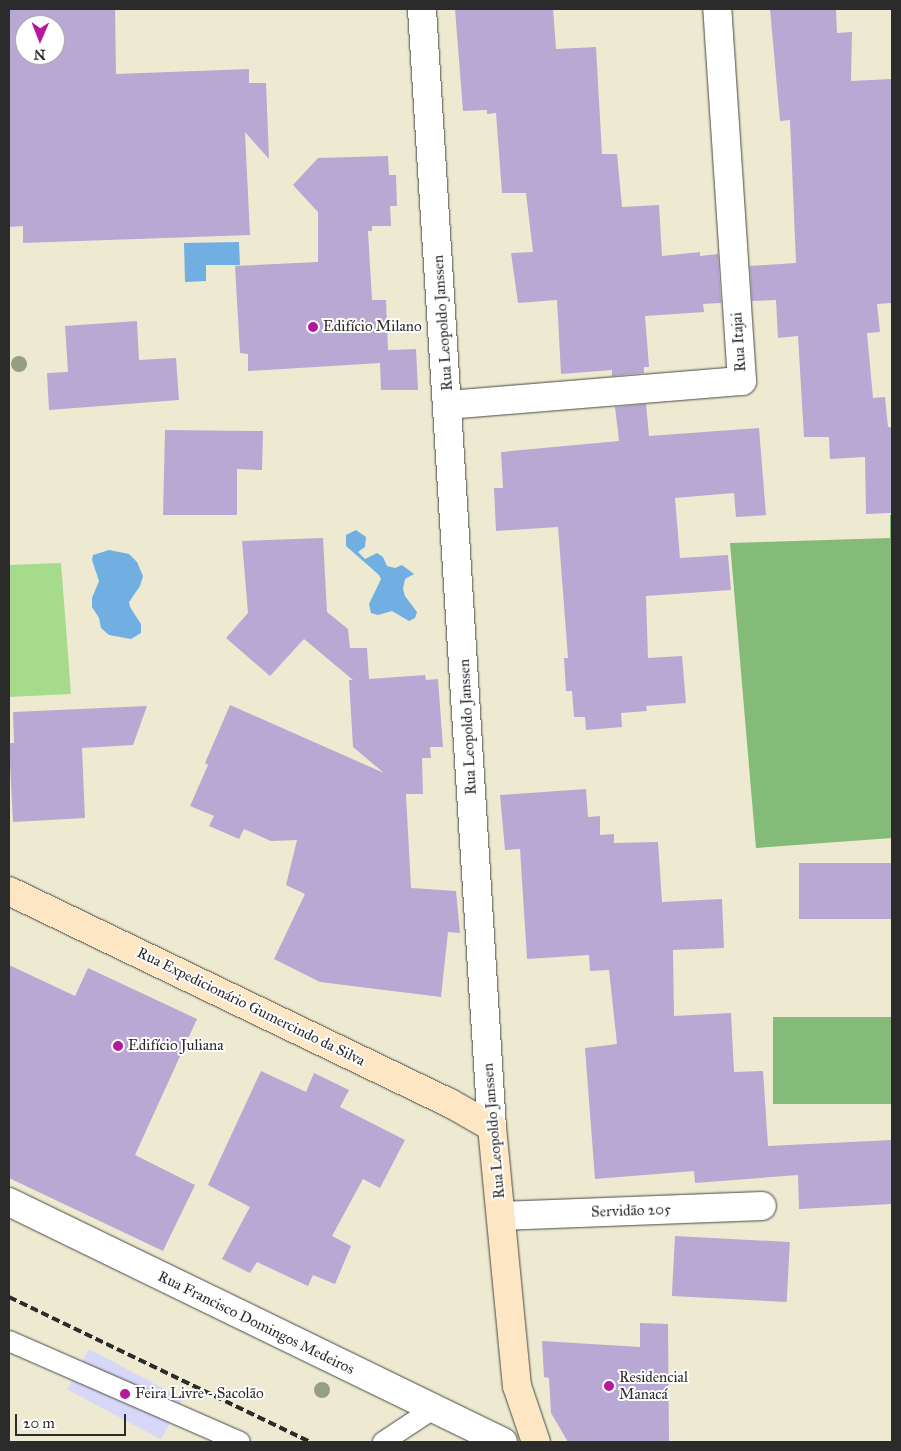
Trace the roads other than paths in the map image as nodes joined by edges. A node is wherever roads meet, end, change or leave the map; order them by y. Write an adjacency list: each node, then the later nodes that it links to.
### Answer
1 (422, 9): 3 (street, Rua Leopoldo Janssen)
2 (717, 9): 3 (street, Rua Itajai)
3 (448, 405): 5 (street, Rua Leopoldo Janssen)
4 (9, 891): 5 (street, Rua Expedicionário Gumercindo da Silva)
5 (492, 1127): 8 (street, Rua Leopoldo Janssen)
6 (9, 1202): 10 (street, Rua Francisco Domingos Medeiros)
7 (762, 1206): 8 (street, Servidão 205)
8 (501, 1216): 14 (street, Rua Leopoldo Janssen)
9 (9, 1341): 11 (lane)
10 (433, 1409): 12 (lane); 13 (street, Rua Francisco Domingos Medeiros)
11 (240, 1442)
12 (383, 1442)
13 (503, 1442)
14 (536, 1442)

